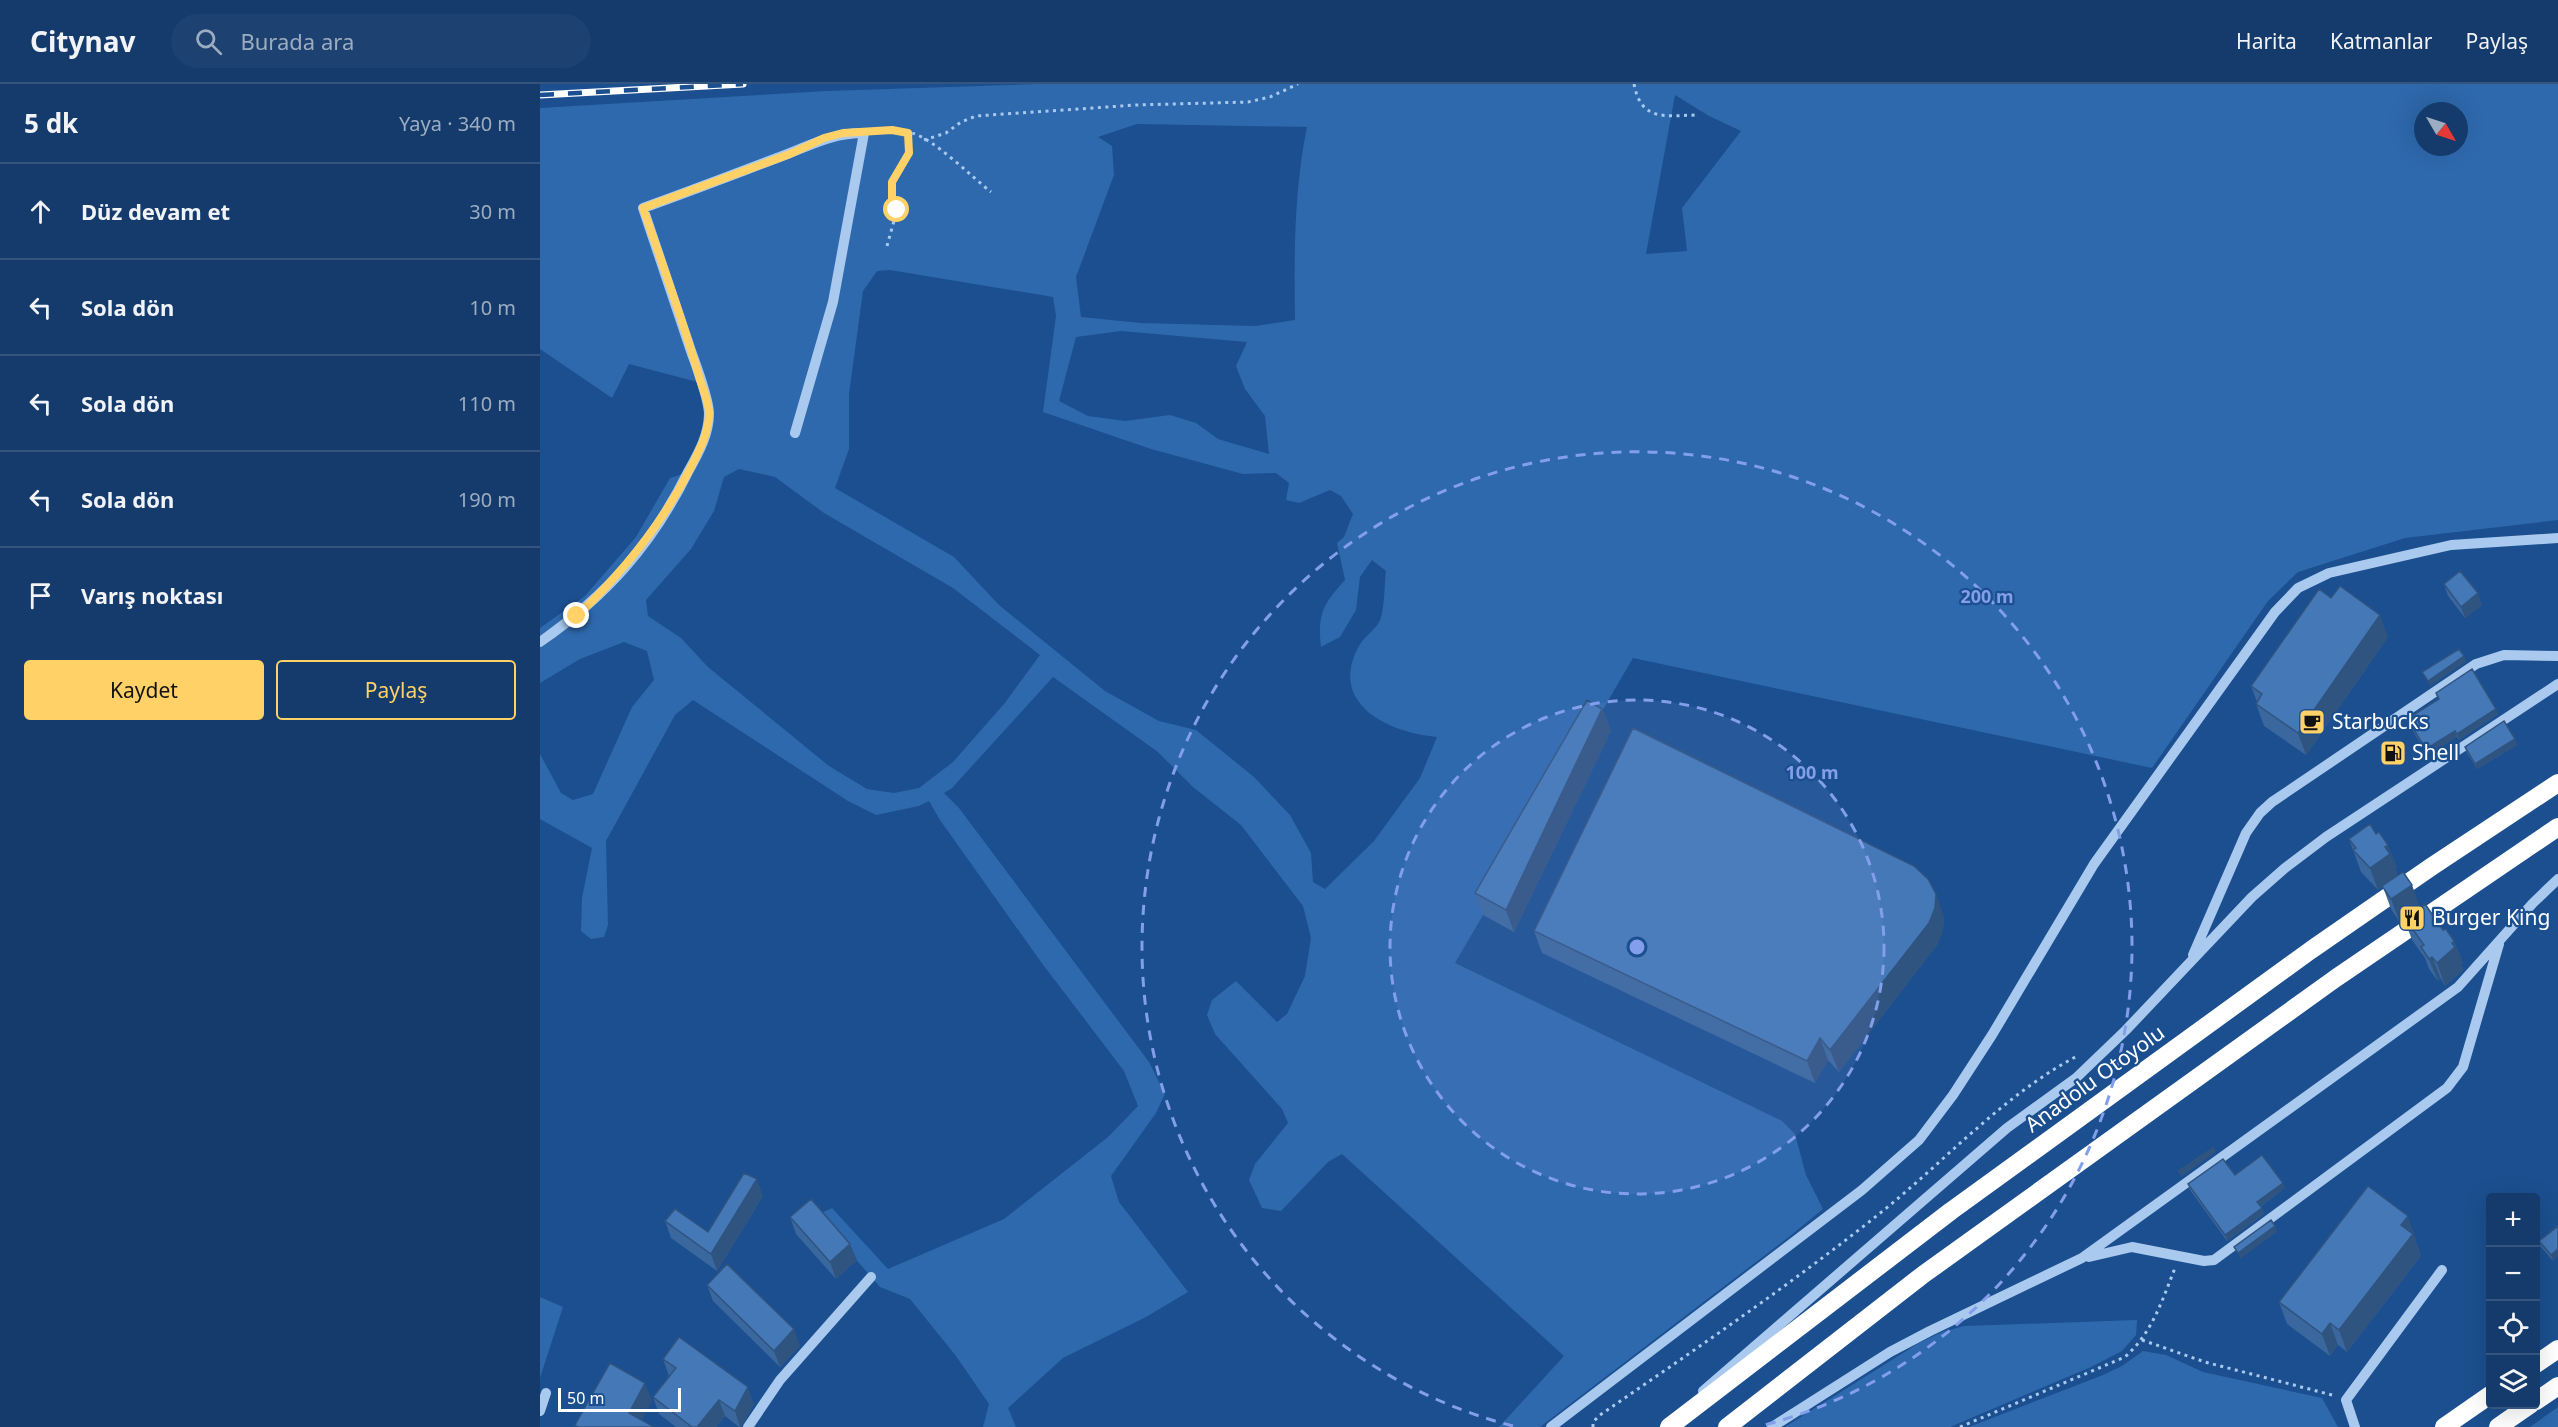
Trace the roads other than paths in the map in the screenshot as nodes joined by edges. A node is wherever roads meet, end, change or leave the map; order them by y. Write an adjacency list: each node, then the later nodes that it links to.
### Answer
1 (795, 433): 3 (street)
2 (2558, 538): 23 (street)
3 (540, 642)
4 (2558, 656): 10 (street)
5 (2558, 684): 10 (street)
6 (2558, 783): 25 (highway, Anadolu Otoyolu)
7 (2558, 827): 26 (highway)
8 (2558, 879): 9 (street)
9 (2500, 939): 11 (street); 11 (street)
10 (2190, 961): 24 (street)
11 (2082, 1258): 27 (street)
12 (2442, 1270): 28 (street)
13 (871, 1277): 22 (street)
14 (2558, 1349): 15 (highway)
15 (2540, 1361)
16 (2558, 1386): 19 (highway)
17 (546, 1393): 21 (street)
18 (2486, 1398): 29 (highway)
19 (2540, 1398)
20 (2524, 1409): 30 (highway)
21 (540, 1411)
22 (748, 1427)
23 (1551, 1427)
24 (1660, 1427)
25 (1670, 1427)
26 (1727, 1427)
27 (1772, 1427)
28 (2355, 1427)
29 (2444, 1427)
30 (2498, 1427)

